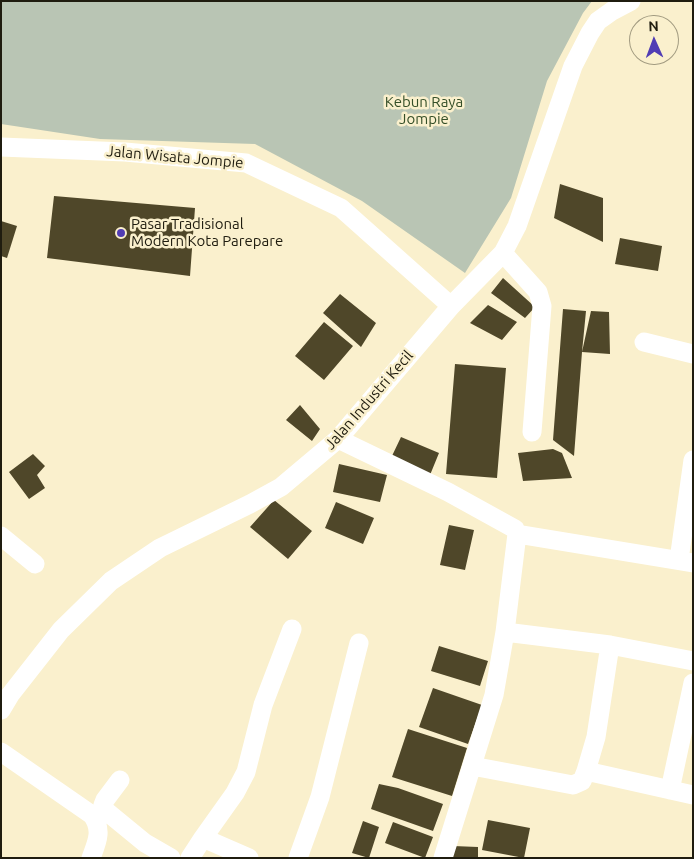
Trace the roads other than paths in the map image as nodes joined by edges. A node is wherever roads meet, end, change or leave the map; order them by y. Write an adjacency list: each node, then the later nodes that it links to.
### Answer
1 (631, 1): 3 (street, Jalan Industri Kecil)
2 (1, 147): 4 (street, Jalan Wisata Jompie)
3 (503, 253): 4 (street, Jalan Industri Kecil); 7 (street)
4 (451, 306): 8 (street, Jalan Industri Kecil)
5 (644, 342): 6 (street)
6 (693, 354)
7 (532, 432)
8 (338, 439): 10 (street); 20 (street, Jalan Industri Kecil)
9 (693, 460): 12 (street)
10 (517, 534): 12 (street); 15 (street)
11 (1, 536): 13 (street)
12 (686, 562)
13 (35, 564)
14 (292, 629): 27 (street)
15 (505, 632): 17 (street); 22 (street)
16 (359, 643): 32 (street)
17 (610, 646): 18 (street); 23 (street)
18 (693, 661)
19 (693, 683): 25 (street)
20 (1, 710)
21 (1, 752): 28 (street)
22 (472, 766): 23 (street); 33 (street)
23 (586, 770): 25 (street)
24 (120, 780): 29 (street)
25 (670, 790): 26 (street)
26 (693, 795)
27 (203, 838): 30 (street); 31 (street)
28 (91, 858)
29 (171, 858)
30 (190, 858)
31 (249, 858)
32 (298, 858)
33 (443, 858)

